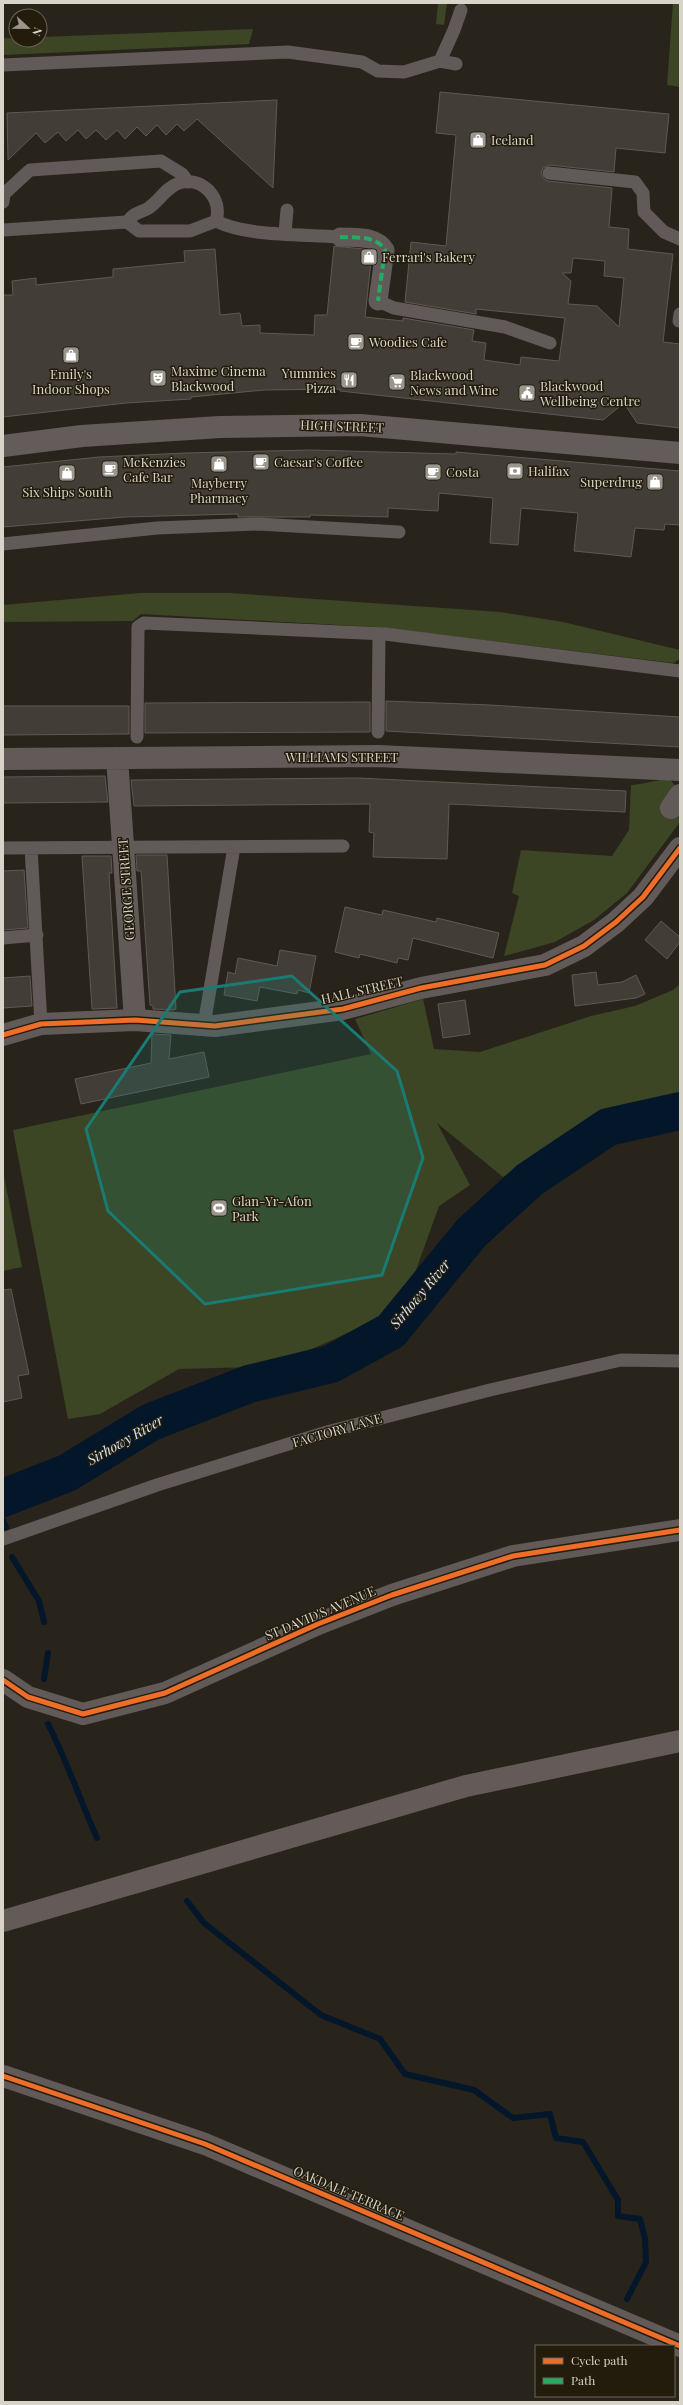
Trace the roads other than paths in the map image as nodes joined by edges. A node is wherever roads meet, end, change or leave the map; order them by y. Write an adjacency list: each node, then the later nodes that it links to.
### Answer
1 (461, 10): 2 (lane)
2 (440, 61): 3 (lane); 4 (lane)
3 (456, 64)
4 (3, 65)
5 (549, 172): 14 (lane)
6 (188, 182): 7 (lane); 9 (lane); 10 (lane)
7 (3, 202)
8 (287, 210): 12 (lane)
9 (216, 221): 10 (lane); 12 (lane)
10 (128, 222): 11 (lane)
11 (3, 230)
12 (285, 233): 13 (lane)
13 (340, 237): 15 (street)
14 (680, 239)
15 (378, 301): 16 (lane)
16 (550, 343)
17 (3, 446): 18 (main road, HIGH STREET)
18 (680, 453)
19 (400, 532): 20 (lane)
20 (3, 544)
21 (379, 634): 22 (lane); 23 (lane); 24 (lane)
22 (680, 671)
23 (378, 732)
24 (137, 737)
25 (117, 758): 26 (street, WILLIAMS STREET); 27 (street, WILLIAMS STREET); 32 (street, GEORGE STREET)
26 (3, 759)
27 (680, 770)
28 (343, 846): 29 (lane)
29 (234, 847): 32 (lane); 38 (lane)
30 (3, 848): 31 (lane)
31 (31, 848): 32 (lane); 34 (lane)
32 (123, 848): 36 (street, GEORGE STREET)
33 (680, 848): 38 (street, HALL STREET)
34 (36, 935): 35 (lane); 37 (lane)
35 (3, 938)
36 (135, 1020): 37 (street, HALL STREET); 38 (street, HALL STREET)
37 (41, 1024): 39 (street, HALL STREET)
38 (204, 1025)
39 (3, 1035)
40 (680, 1362): 42 (lane, FACTORY LANE)
41 (680, 1530): 43 (street, ST DAVID'S AVENUE)
42 (3, 1539)
43 (3, 1680)
44 (680, 1741): 45 (main road)
45 (3, 1922)
46 (3, 2076): 47 (street, OAKDALE TERRACE)
47 (680, 2346)

